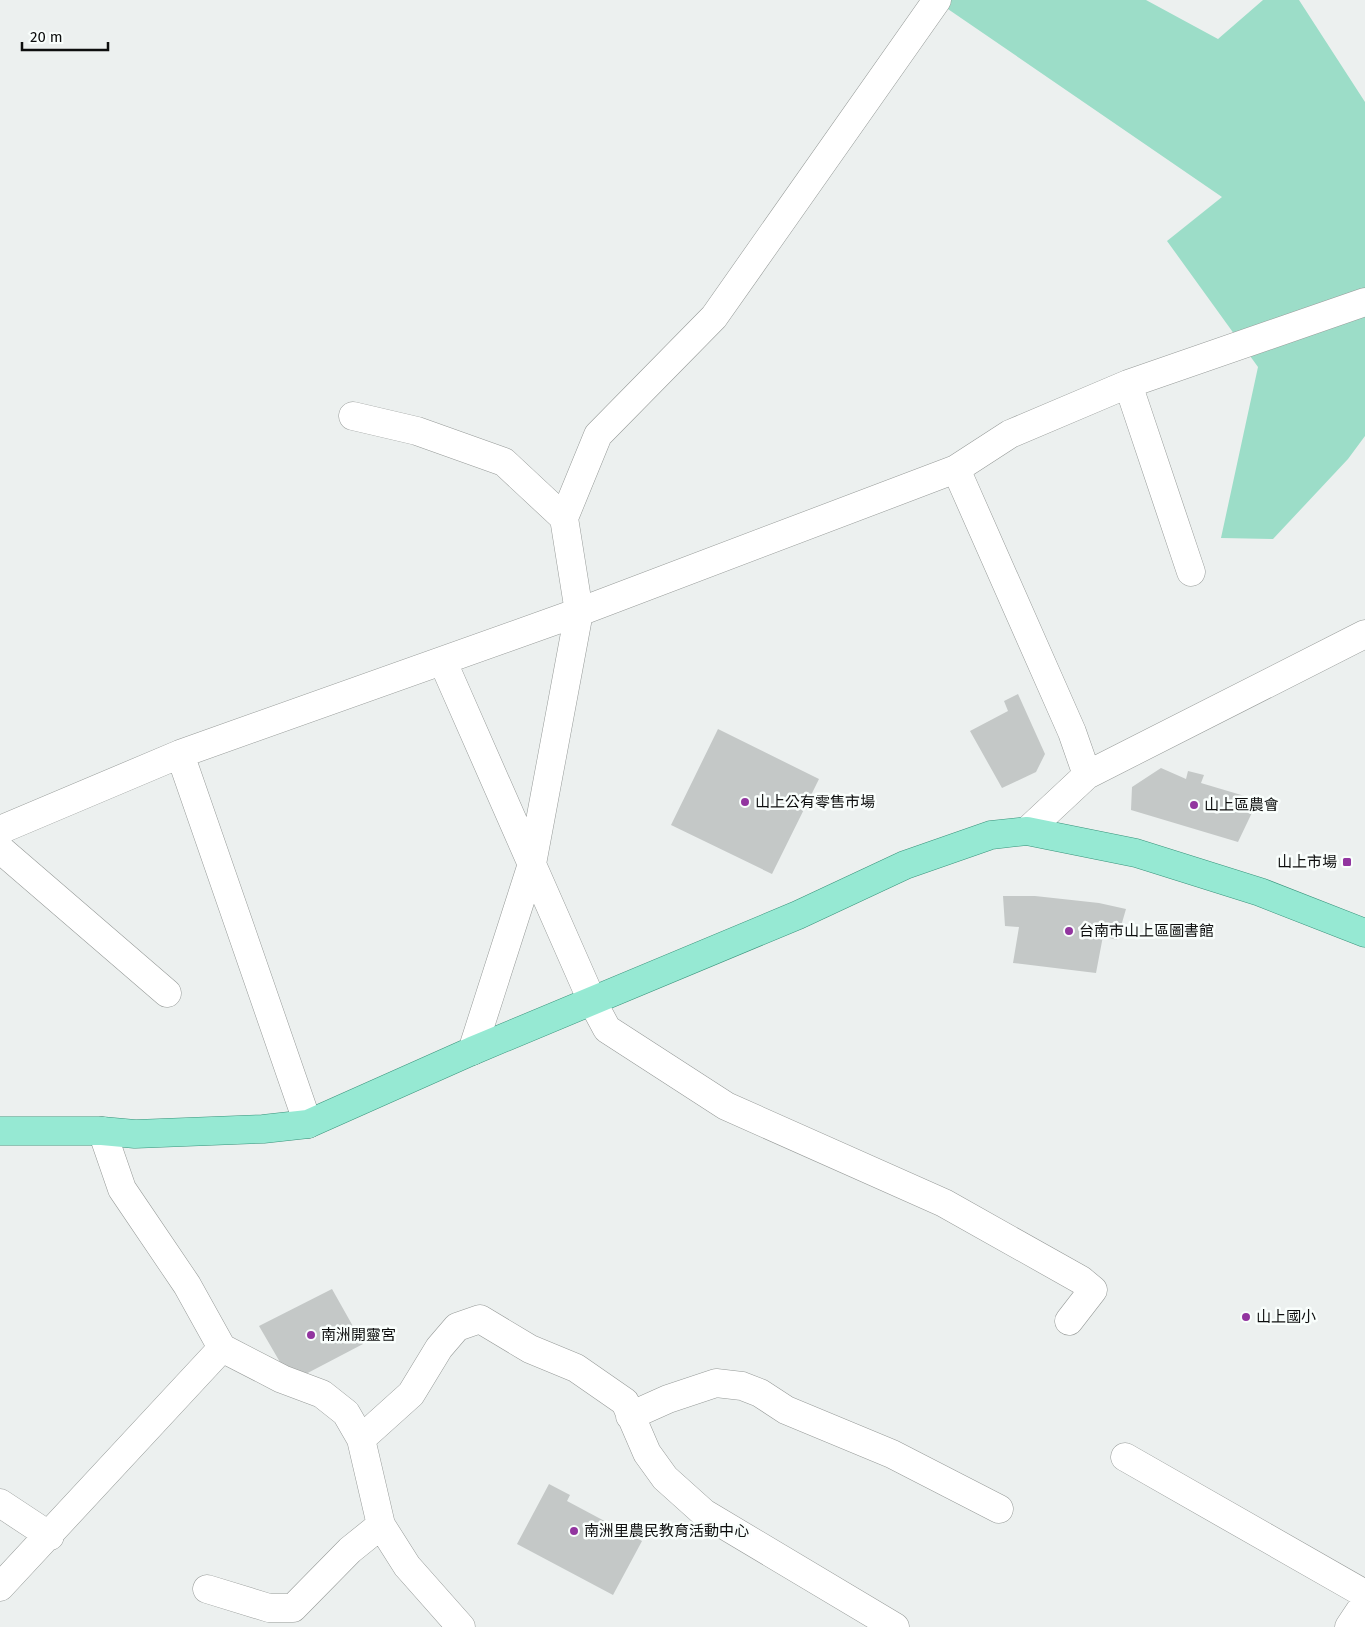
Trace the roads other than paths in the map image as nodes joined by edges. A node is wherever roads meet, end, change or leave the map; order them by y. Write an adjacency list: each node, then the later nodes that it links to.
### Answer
1 (936, 0): 6 (street)
2 (1365, 302): 3 (street)
3 (1128, 384): 5 (street); 7 (street)
4 (353, 416): 6 (street)
5 (956, 469): 8 (street); 12 (street)
6 (564, 518): 8 (street)
7 (1191, 572)
8 (579, 612): 10 (street); 16 (street)
9 (1365, 634): 12 (street)
10 (443, 662): 11 (street); 16 (street)
11 (180, 754): 13 (street); 21 (street)
12 (1086, 775): 14 (street)
13 (0, 830)
14 (1027, 832): 17 (main road); 19 (main road)
15 (0, 849): 18 (street)
16 (532, 864): 19 (street); 20 (street)
17 (1365, 933)
18 (167, 993)
19 (592, 1001): 20 (main road); 24 (street)
20 (472, 1051): 21 (main road)
21 (308, 1124): 22 (main road)
22 (102, 1130): 23 (main road); 25 (street)
23 (0, 1131)
24 (1069, 1321)
25 (222, 1348): 27 (street); 32 (street)
26 (630, 1416): 27 (street); 30 (street); 38 (street)
27 (361, 1439): 31 (street)
28 (1125, 1457): 35 (street)
29 (0, 1503): 32 (street)
30 (999, 1509)
31 (381, 1524): 34 (street); 37 (street)
32 (50, 1536): 33 (street)
33 (0, 1587)
34 (207, 1589)
35 (1365, 1594)
36 (1365, 1604): 39 (street)
37 (462, 1627)
38 (895, 1627)
39 (1349, 1627)

